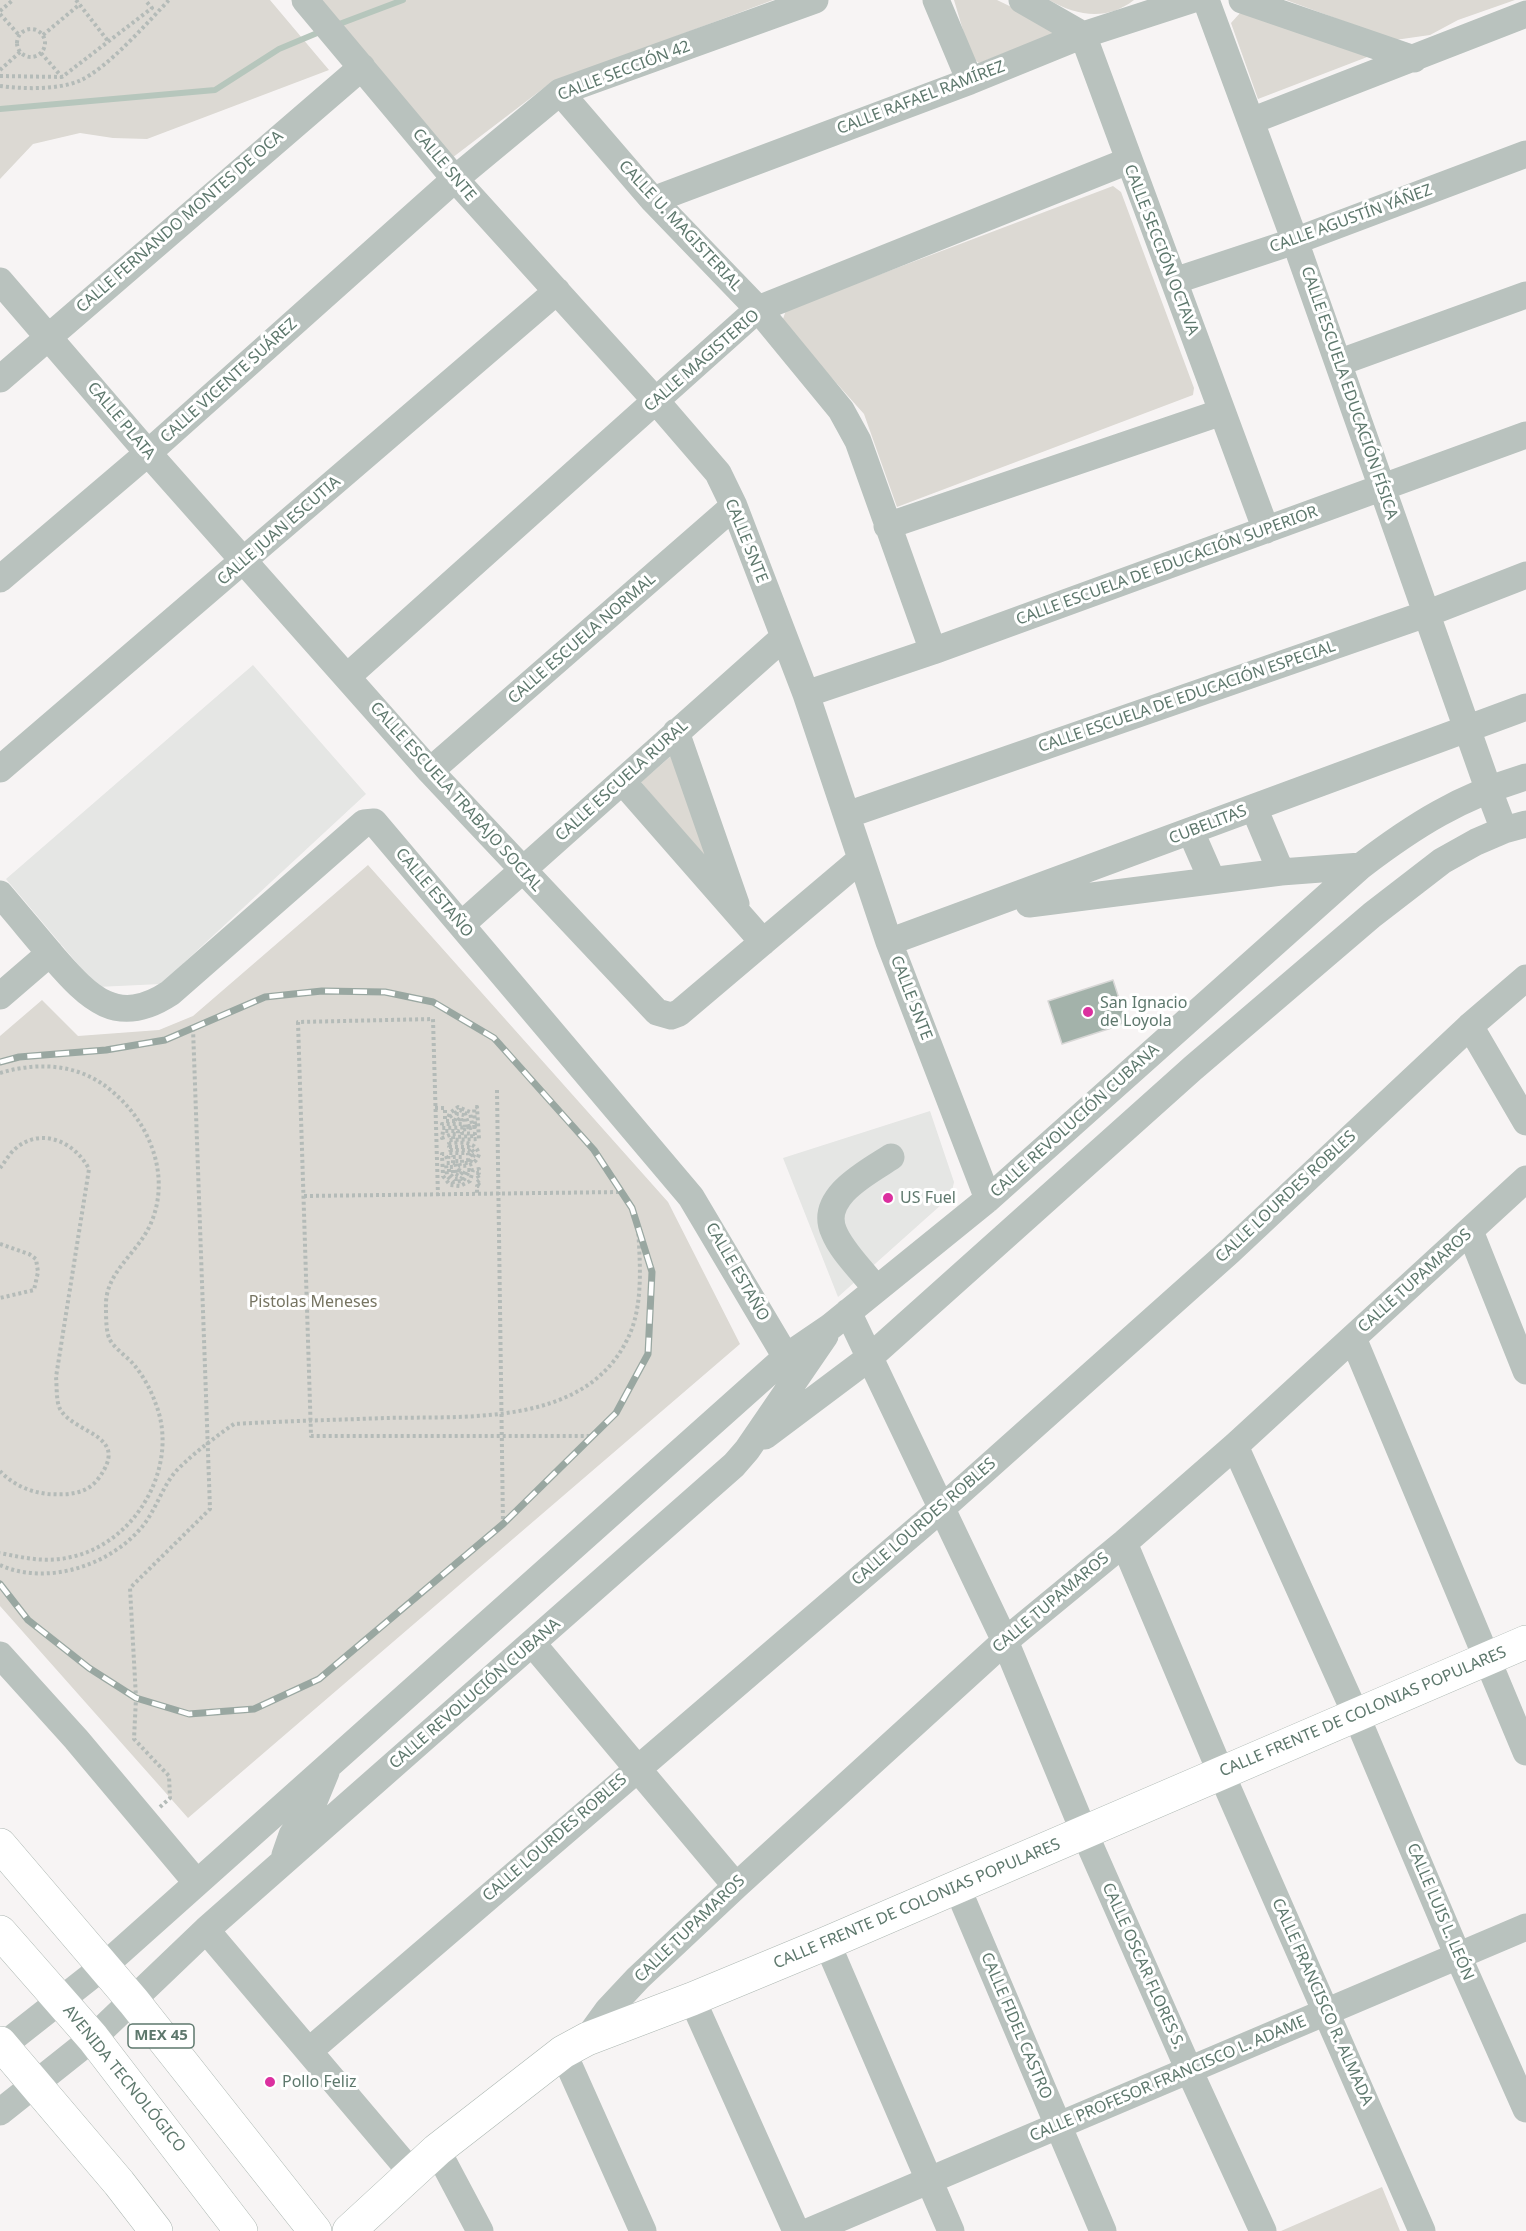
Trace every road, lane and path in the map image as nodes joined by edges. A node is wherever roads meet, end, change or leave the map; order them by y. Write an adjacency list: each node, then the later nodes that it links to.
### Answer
1 (13, 0): 12 (path)
2 (145, 0): 17 (path)
3 (169, 0): 26 (path)
4 (815, 0): 27 (street, CALLE SECCIÓN 42)
5 (936, 0): 25 (street)
6 (1022, 0): 16 (street)
7 (1191, 0): 16 (street, CALLE RAFAEL RAMÍREZ)
8 (1206, 0): 28 (street, CALLE ESCUELA EDUCACIÓN FÍSICA)
9 (1242, 0): 20 (street)
10 (78, 2): 15 (path); 17 (path)
11 (308, 3): 21 (street, CALLE SNTE)
12 (0, 12): 14 (path)
13 (1526, 14): 20 (street)
14 (19, 35): 15 (path); 18 (path)
15 (43, 35): 19 (path)
16 (1083, 35): 25 (street, CALLE RAFAEL RAMÍREZ); 30 (street, CALLE SECCIÓN OCTAVA)
17 (108, 41): 24 (path)
18 (20, 52): 19 (path); 22 (path)
19 (41, 54): 24 (path)
20 (1414, 59): 28 (street)
21 (362, 67): 31 (street, CALLE SNTE); 39 (street, CALLE FERNANDO MONTES DE OCA)
22 (0, 69)
23 (0, 76): 24 (path)
24 (62, 77)
25 (970, 81): 32 (street, CALLE RAFAEL RAMÍREZ)
26 (0, 86)
27 (560, 92): 31 (street, CALLE SECCIÓN 42); 32 (street, CALLE U. MAGISTERIAL)
28 (1251, 120): 33 (street, CALLE ESCUELA EDUCACIÓN FÍSICA)
29 (1526, 154): 33 (street, CALLE AGUSTÍN YÁÑEZ)
30 (1128, 161): 35 (street, CALLE SECCIÓN OCTAVA); 38 (street, CALLE MAGISTERIO)
31 (455, 179): 36 (street, CALLE SNTE); 45 (street, CALLE VICENTE SUÁREZ)
32 (653, 200): 38 (street, CALLE U. MAGISTERIAL)
33 (1295, 241): 35 (street, CALLE AGUSTÍN YÁÑEZ); 40 (street, CALLE ESCUELA EDUCACIÓN FÍSICA)
34 (0, 281): 39 (street, CALLE PLATA)
35 (1174, 281): 43 (street, CALLE SECCIÓN OCTAVA)
36 (557, 291): 42 (street, CALLE SNTE); 50 (street, CALLE JUAN ESCUTIA)
37 (1526, 295): 40 (street)
38 (758, 309): 42 (street, CALLE MAGISTERIO); 48 (street, CALLE U. MAGISTERIAL)
39 (48, 335): 41 (street, CALLE FERNANDO MONTES DE OCA); 45 (street, CALLE PLATA)
40 (1338, 363): 46 (street, CALLE ESCUELA EDUCACIÓN FÍSICA)
41 (0, 379)
42 (656, 401): 47 (street, CALLE SNTE); 56 (street, CALLE MAGISTERIO)
43 (1222, 412): 48 (street); 49 (street, CALLE SECCIÓN OCTAVA)
44 (1526, 435): 46 (street, CALLE ESCUELA DE EDUCACIÓN SUPERIOR)
45 (148, 453): 50 (street, CALLE PLATA); 52 (street, CALLE VICENTE SUÁREZ)
46 (1382, 488): 49 (street, CALLE ESCUELA DE EDUCACIÓN SUPERIOR); 53 (street, CALLE ESCUELA EDUCACIÓN FÍSICA)
47 (734, 506): 54 (street, CALLE SNTE); 62 (street, CALLE ESCUELA NORMAL)
48 (887, 526): 55 (street, CALLE U. MAGISTERIAL)
49 (1266, 530): 55 (street, CALLE ESCUELA DE EDUCACIÓN SUPERIOR)
50 (244, 561): 56 (street, CALLE ESCUELA TRABAJO SOCIAL); 61 (street, CALLE JUAN ESCUTIA)
51 (1526, 575): 53 (street, CALLE ESCUELA DE EDUCACIÓN ESPECIAL)
52 (0, 579)
53 (1426, 614): 59 (street, CALLE ESCUELA EDUCACIÓN FÍSICA); 67 (street, CALLE ESCUELA DE EDUCACIÓN ESPECIAL)
54 (784, 637): 57 (street, CALLE SNTE); 60 (street, CALLE ESCUELA RURAL)
55 (933, 651): 57 (street, CALLE ESCUELA DE EDUCACIÓN SUPERIOR)
56 (348, 676): 62 (street, CALLE ESCUELA TRABAJO SOCIAL)
57 (807, 694): 67 (street, CALLE SNTE)
58 (1526, 707): 59 (street, CUBELITAS)
59 (1466, 728): 65 (street, CALLE ESCUELA EDUCACIÓN FÍSICA); 66 (street, CUBELITAS)
60 (676, 732): 64 (street, CALLE ESCUELA RURAL); 77 (street)
61 (0, 769)
62 (430, 771): 72 (street, CALLE ESCUELA TRABAJO SOCIAL)
63 (1526, 777): 65 (street, CALLE REVOLUCIÓN CUBANA)
64 (623, 782): 72 (street, CALLE ESCUELA RURAL); 77 (street)
65 (1488, 788): 68 (street, CALLE ESCUELA EDUCACIÓN FÍSICA); 71 (street, CALLE REVOLUCIÓN CUBANA)
66 (1254, 808): 69 (street, CUBELITAS); 73 (street)
67 (847, 815): 70 (street, CALLE SNTE)
68 (1515, 827): 110 (street)
69 (1191, 832): 74 (street); 76 (street, CUBELITAS)
70 (861, 859): 79 (street); 80 (street, CALLE SNTE)
71 (1361, 866): 73 (street); 101 (street, CALLE REVOLUCIÓN CUBANA)
72 (522, 871): 78 (street, CALLE ESCUELA RURAL); 79 (street, CALLE ESCUELA TRABAJO SOCIAL)
73 (1281, 872): 74 (street)
74 (1212, 880): 76 (street)
75 (0, 894): 81 (street, CALLE ESTAÑO)
76 (985, 909): 80 (street, CUBELITAS)
77 (739, 915): 79 (street)
78 (461, 925): 81 (street, CALLE ESTAÑO); 109 (street, CALLE ESTAÑO)
79 (763, 942)
80 (889, 942): 101 (street, CALLE SNTE)
81 (50, 953): 83 (street)
82 (1526, 978): 84 (street, CALLE LOURDES ROBLES)
83 (0, 996)
84 (1470, 1026): 90 (street); 120 (street, CALLE LOURDES ROBLES)
85 (193, 1029): 116 (path)
86 (0, 1073): 123 (path)
87 (497, 1090): 97 (path)
88 (435, 1108): 89 (path); 99 (path); 100 (path)
89 (455, 1121): 91 (path); 91 (path)
90 (1526, 1122)
91 (467, 1127): 92 (path); 98 (path)
92 (452, 1134)
93 (891, 1157): 105 (street)
94 (0, 1168): 119 (path)
95 (1526, 1179): 103 (street, CALLE TUPAMAROS)
96 (621, 1192): 97 (path)
97 (498, 1194): 98 (path); 112 (path)
98 (477, 1195): 100 (path)
99 (304, 1196): 100 (path); 113 (path)
100 (438, 1196)
101 (988, 1199): 105 (street, CALLE REVOLUCIÓN CUBANA)
102 (638, 1227): 112 (path)
103 (1470, 1231): 108 (street, CALLE TUPAMAROS); 111 (street)
104 (0, 1244): 106 (path)
105 (876, 1289): 107 (street, CALLE REVOLUCIÓN CUBANA)
106 (0, 1298)
107 (839, 1319): 109 (street, CALLE REVOLUCIÓN CUBANA); 110 (street, CALLE OSCAR FLORES S.); 118 (street, CALLE REVOLUCIÓN CUBANA)
108 (1353, 1338): 117 (street, CALLE TUPAMAROS); 129 (street)
109 (786, 1357): 132 (street, CALLE REVOLUCIÓN CUBANA)
110 (869, 1358): 118 (street); 120 (street, CALLE OSCAR FLORES S.)
111 (1526, 1371)
112 (502, 1415): 113 (path); 114 (path)
113 (310, 1420): 114 (path); 116 (path)
114 (502, 1436): 115 (path); 121 (path)
115 (595, 1436)
116 (207, 1442): 124 (path); 135 (path)
117 (1235, 1446): 122 (street, CALLE TUPAMAROS); 130 (street, CALLE LUIS L. LEÓN)
118 (747, 1450): 127 (street, CALLE REVOLUCIÓN CUBANA)
119 (0, 1471)
120 (942, 1508): 125 (street, CALLE OSCAR FLORES S.); 133 (street, CALLE LOURDES ROBLES)
121 (503, 1524)
122 (1124, 1543): 125 (street, CALLE TUPAMAROS); 134 (street, CALLE FRANCISCO R. ALMADA)
123 (0, 1552)
124 (0, 1565)
125 (1005, 1641): 136 (street, CALLE OSCAR FLORES S.); 140 (street, CALLE TUPAMAROS)
126 (1526, 1642): 129 (main road, CALLE FRENTE DE COLONIAS POPULARES)
127 (532, 1643): 133 (street); 138 (street, CALLE REVOLUCIÓN CUBANA)
128 (0, 1655): 135 (street)
129 (1486, 1659): 130 (main road, CALLE FRENTE DE COLONIAS POPULARES); 131 (street)
130 (1356, 1715): 134 (main road, CALLE FRENTE DE COLONIAS POPULARES); 146 (street, CALLE LUIS L. LEÓN)
131 (1526, 1752)
132 (328, 1765): 138 (street); 139 (street, CALLE REVOLUCIÓN CUBANA)
133 (636, 1768): 140 (street); 155 (street, CALLE LOURDES ROBLES)
134 (1221, 1773): 136 (main road, CALLE FRENTE DE COLONIAS POPULARES); 151 (street, CALLE FRANCISCO R. ALMADA)
135 (145, 1820): 139 (street)
136 (1084, 1832): 141 (main road, CALLE FRENTE DE COLONIAS POPULARES); 156 (street, CALLE OSCAR FLORES S.)
137 (0, 1845): 147 (main road, MEX 45)
138 (283, 1863): 143 (street, CALLE REVOLUCIÓN CUBANA)
139 (197, 1883): 147 (street, CALLE REVOLUCIÓN CUBANA)
140 (735, 1886): 153 (street, CALLE TUPAMAROS)
141 (957, 1887): 145 (main road, CALLE FRENTE DE COLONIAS POPULARES); 160 (street, CALLE FIDEL CASTRO)
142 (1526, 1927): 146 (street, CALLE PROFESOR FRANCISCO L. ADAME)
143 (206, 1930): 150 (street, CALLE REVOLUCIÓN CUBANA); 155 (street)
144 (0, 1932): 149 (main road, AVENIDA TECNOLÓGICO / MEX 45)
145 (827, 1943): 148 (main road, CALLE FRENTE DE COLONIAS POPULARES); 163 (street)
146 (1458, 1956): 151 (street, CALLE PROFESOR FRANCISCO L. ADAME); 158 (street, CALLE LUIS L. LEÓN)
147 (104, 1966): 149 (street, CALLE REVOLUCIÓN CUBANA); 150 (main road, MEX 45)
148 (692, 1999): 153 (main road, CALLE FRENTE DE COLONIAS POPULARES); 170 (street)
149 (61, 2002): 152 (main road, AVENIDA TECNOLÓGICO / MEX 45); 154 (street, CALLE REVOLUCIÓN CUBANA)
150 (134, 2002): 152 (street, CALLE REVOLUCIÓN CUBANA); 166 (main road, MEX 45)
151 (1326, 2012): 156 (street, CALLE PROFESOR FRANCISCO L. ADAME); 175 (street, CALLE FRANCISCO R. ALMADA)
152 (93, 2038): 157 (street, CALLE REVOLUCIÓN CUBANA); 165 (main road, AVENIDA TECNOLÓGICO / MEX 45)
153 (575, 2045): 161 (main road, CALLE FRENTE DE COLONIAS POPULARES); 169 (street)
154 (1, 2046): 157 (main road)
155 (309, 2051): 162 (street)
156 (1189, 2070): 160 (street, CALLE PROFESOR FRANCISCO L. ADAME); 174 (street, CALLE OSCAR FLORES S.)
157 (37, 2086): 159 (street, CALLE REVOLUCIÓN CUBANA); 164 (main road)
158 (1526, 2109)
159 (0, 2112)
160 (1058, 2126): 163 (street, CALLE PROFESOR FRANCISCO L. ADAME); 173 (street, CALLE FIDEL CASTRO)
161 (437, 2150): 162 (main road, CALLE FRENTE DE COLONIAS POPULARES); 168 (street)
162 (411, 2172): 167 (main road, CALLE FRENTE DE COLONIAS POPULARES)
163 (930, 2180): 171 (street, CALLE PROFESOR FRANCISCO L. ADAME); 172 (street)
164 (156, 2231)
165 (241, 2231)
166 (315, 2231)
167 (349, 2231)
168 (480, 2231)
169 (643, 2231)
170 (796, 2231)
171 (810, 2231)
172 (951, 2231)
173 (1103, 2231)
174 (1263, 2231)
175 (1422, 2231)

